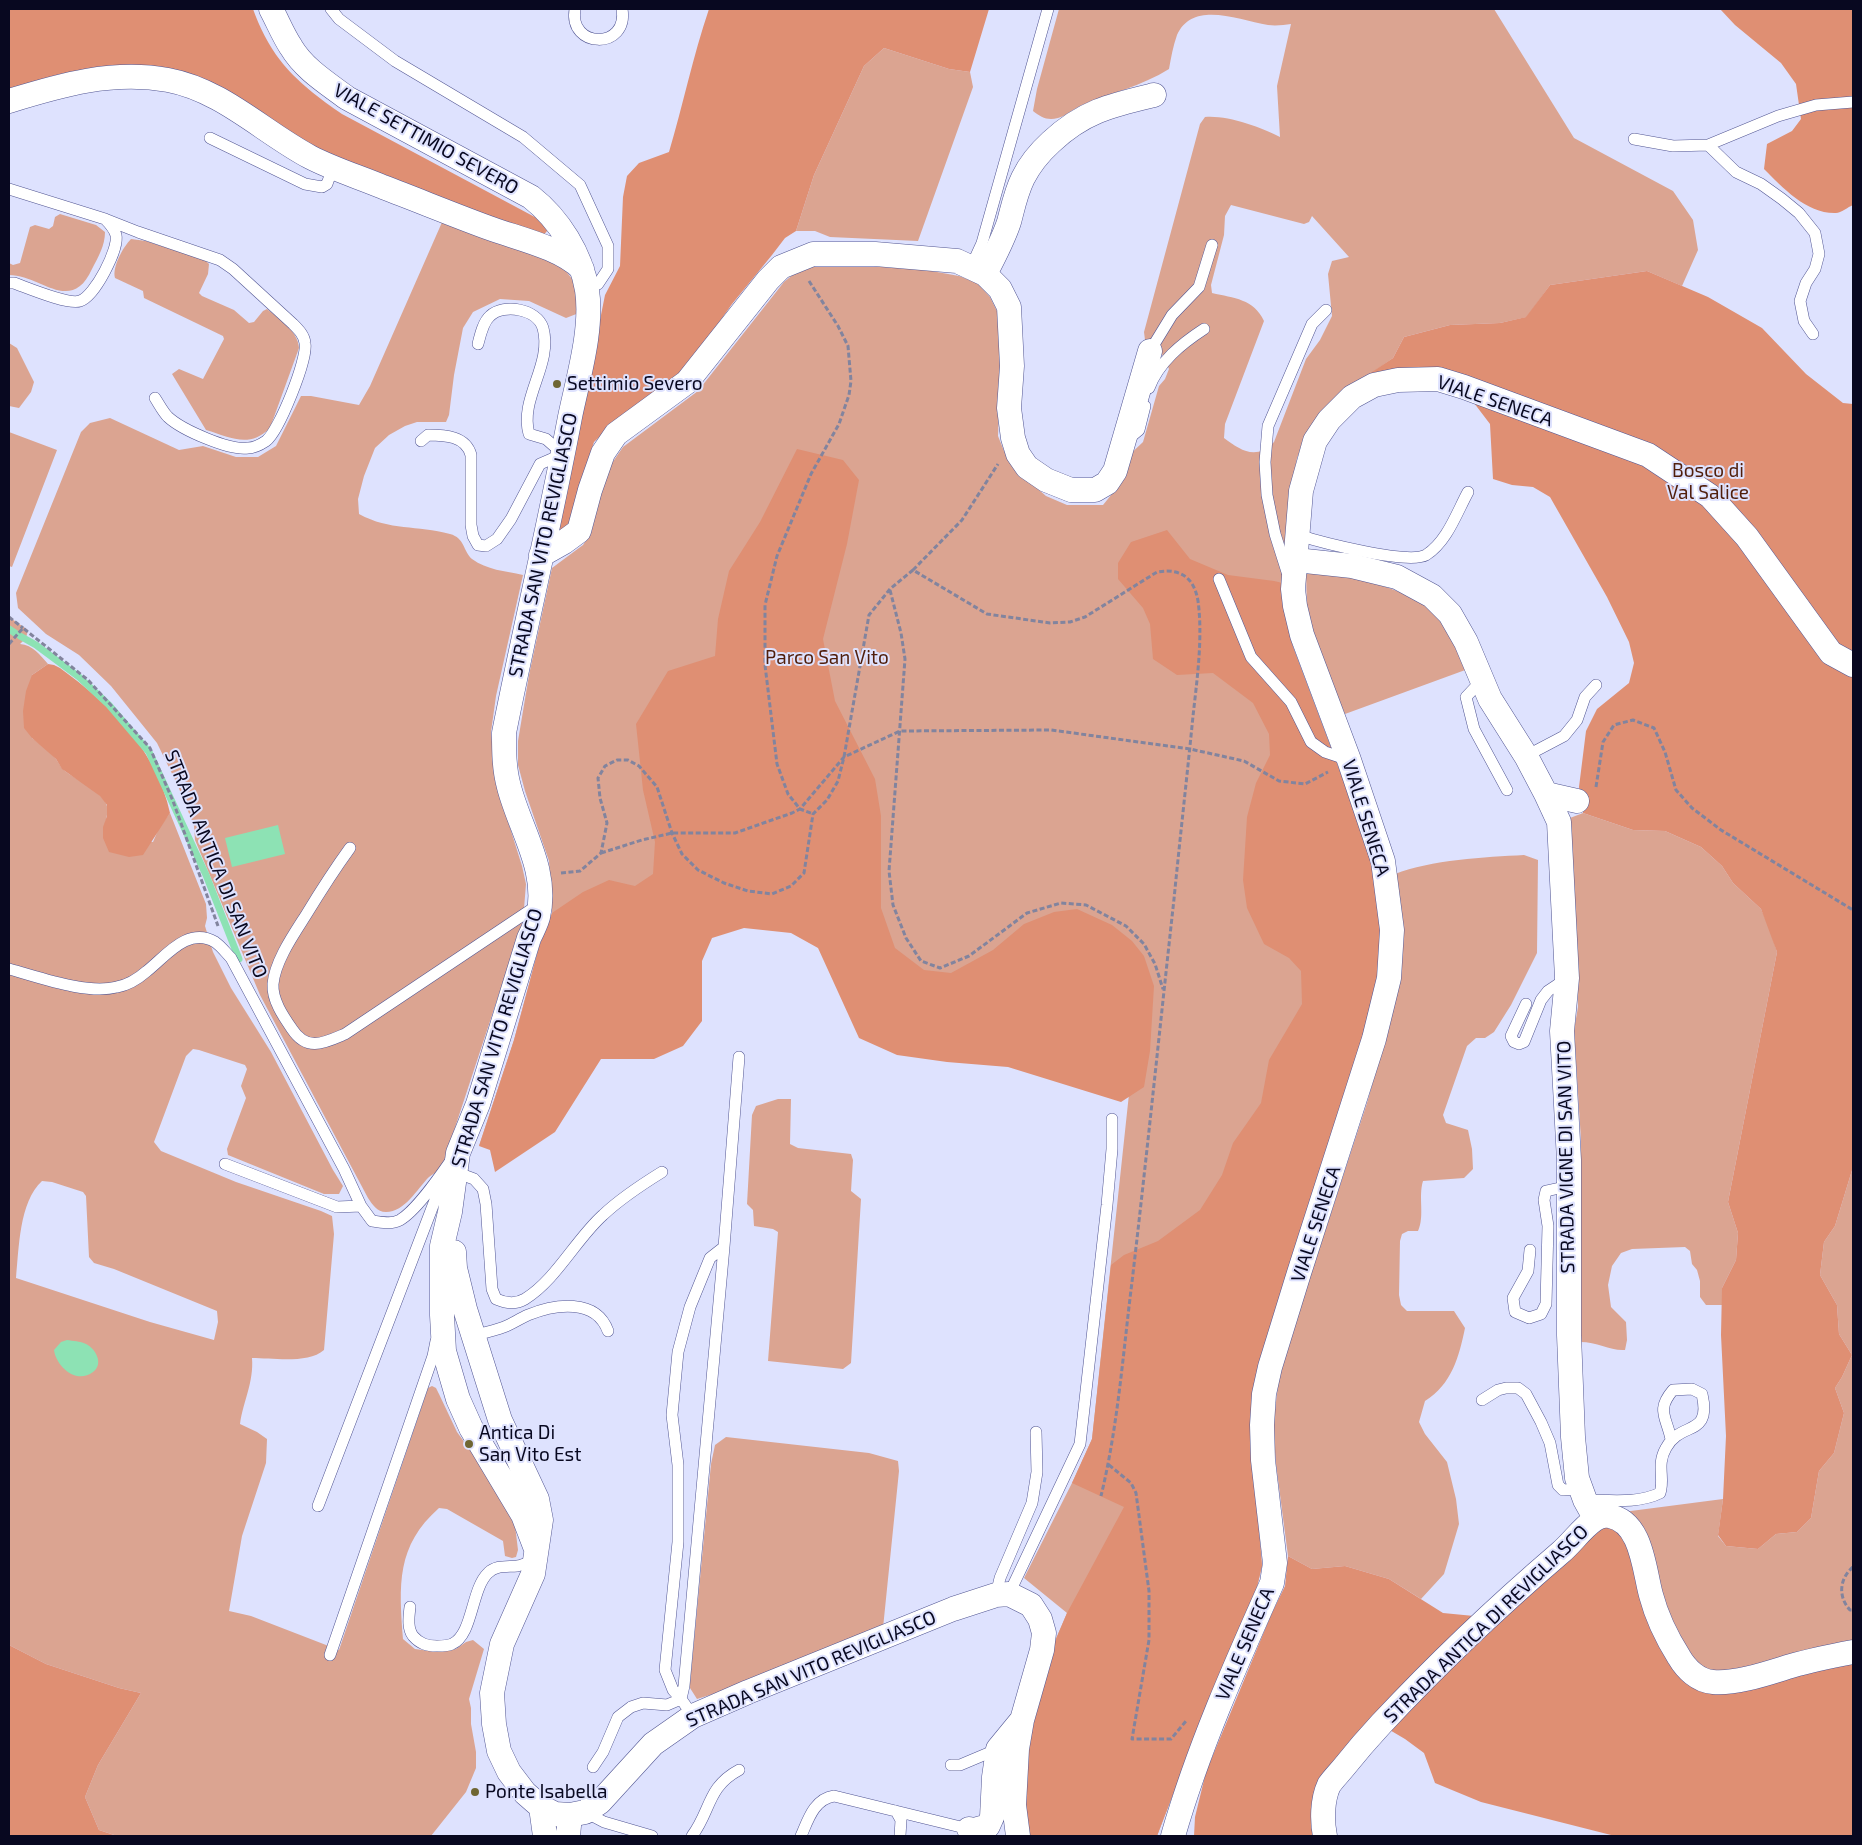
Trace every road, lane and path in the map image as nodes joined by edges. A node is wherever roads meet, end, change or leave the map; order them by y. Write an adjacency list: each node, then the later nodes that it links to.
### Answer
1 (271, 9): 18 (street, VIALE SETTIMIO SEVERO)
2 (332, 9): 18 (lane)
3 (576, 9): 4 (lane)
4 (622, 9)
5 (1048, 9): 17 (lane)
6 (1154, 95): 17 (street)
7 (9, 101): 12 (street)
8 (1853, 102): 11 (lane)
9 (210, 138): 12 (lane)
10 (1634, 139): 11 (lane)
11 (1708, 145): 22 (lane)
12 (333, 167): 18 (street)
13 (9, 189): 14 (lane)
14 (105, 219): 19 (lane); 25 (lane)
15 (1212, 245): 24 (lane)
16 (796, 261): 17 (street); 32 (street); 52 (path)
17 (978, 271): 26 (street)
18 (584, 279): 29 (street, STRADA SAN VITO REVIGLIASCO)
19 (9, 283)
20 (1326, 310): 37 (lane)
21 (1204, 329): 28 (lane)
22 (1813, 334)
23 (478, 344): 29 (lane)
24 (1150, 351): 28 (street)
25 (155, 398)
26 (1013, 438): 28 (street); 34 (path)
27 (421, 441): 29 (lane)
28 (1124, 441)
29 (563, 454): 32 (street, STRADA SAN VITO REVIGLIASCO)
30 (1468, 492): 31 (lane)
31 (1298, 535): 33 (street, VIALE SENECA); 41 (street, VIALE SENECA)
32 (541, 555): 58 (street, STRADA SAN VITO REVIGLIASCO)
33 (1296, 560): 37 (street, VIALE SENECA); 42 (street, STRADA VIGNE DI SAN VITO)
34 (913, 570): 36 (path); 45 (path)
35 (1219, 580): 48 (lane)
36 (890, 589): 44 (path); 47 (path)
37 (1293, 589): 48 (street, VIALE SENECA)
38 (9, 617): 39 (path, STRADA ANTICA DI SAN VITO)
39 (23, 628): 40 (path); 60 (path, STRADA ANTICA DI SAN VITO)
40 (9, 644)
41 (1853, 665)
42 (1482, 679): 46 (street, STRADA VIGNE DI SAN VITO); 49 (lane)
43 (1596, 685): 46 (lane)
44 (900, 731): 45 (path); 47 (path); 63 (path)
45 (1190, 749): 48 (path); 63 (path)
46 (1526, 756): 50 (street, STRADA VIGNE DI SAN VITO)
47 (844, 757): 52 (path); 53 (path)
48 (1349, 760): 93 (street, VIALE SENECA)
49 (1507, 790)
50 (1546, 794): 51 (street); 62 (street, STRADA VIGNE DI SAN VITO)
51 (1577, 801): 59 (path)
52 (800, 809): 53 (path); 54 (path)
53 (812, 814): 54 (path)
54 (672, 834): 56 (path); 56 (path)
55 (350, 848): 58 (lane)
56 (601, 853): 57 (path)
57 (560, 874)
58 (540, 904): 67 (street, STRADA SAN VITO REVIGLIASCO)
59 (1853, 910)
60 (231, 958): 61 (lane); 71 (lane, STRADA ANTICA DI SAN VITO)
61 (9, 969)
62 (1567, 978): 64 (lane); 70 (street, STRADA VIGNE DI SAN VITO)
63 (1164, 991): 81 (path)
64 (1526, 1004)
65 (739, 1057): 73 (lane)
66 (1112, 1120): 87 (lane)
67 (456, 1162): 69 (lane); 71 (lane, STRADA ANTICA DI SAN VITO); 72 (street, STRADA SAN VITO REVIGLIASCO); 84 (lane)
68 (225, 1164): 71 (lane)
69 (662, 1172)
70 (1569, 1186): 74 (lane); 83 (street, STRADA VIGNE DI SAN VITO)
71 (361, 1206)
72 (450, 1212): 75 (street, STRADA SAN VITO REVIGLIASCO); 77 (street, STRADA SAN VITO REVIGLIASCO)
73 (724, 1247): 92 (lane); 92 (lane)
74 (1530, 1250)
75 (442, 1315): 85 (street, STRADA SAN VITO REVIGLIASCO); 91 (lane)
76 (608, 1331): 77 (lane)
77 (474, 1335): 85 (street, STRADA SAN VITO REVIGLIASCO)
78 (1482, 1400): 83 (lane)
79 (1036, 1432): 87 (lane)
80 (1671, 1439): 80 (lane); 83 (lane)
81 (1109, 1465): 82 (path); 93 (path)
82 (1101, 1496)
83 (1587, 1503): 90 (street, STRADA ANTICA DI REVIGLIASCO); 110 (street, STRADA ANTICA DI REVIGLIASCO)
84 (318, 1506)
85 (536, 1555): 88 (lane); 99 (street, STRADA SAN VITO REVIGLIASCO)
86 (1853, 1567): 89 (path)
87 (1003, 1594): 92 (street, STRADA SAN VITO REVIGLIASCO); 94 (street)
88 (410, 1606)
89 (1853, 1610)
90 (1853, 1652)
91 (330, 1655)
92 (687, 1708): 97 (lane); 101 (street, STRADA SAN VITO REVIGLIASCO)
93 (1214, 1717): 109 (street, VIALE SENECA)
94 (1022, 1720): 95 (street); 108 (street)
95 (998, 1749): 96 (lane); 102 (street)
96 (951, 1765)
97 (593, 1767)
98 (739, 1770): 105 (lane)
99 (541, 1807): 101 (street, STRADA SAN VITO REVIGLIASCO); 103 (street)
100 (896, 1811): 102 (lane); 106 (lane); 107 (lane)
101 (574, 1821): 104 (lane)
102 (982, 1831)
103 (545, 1836)
104 (652, 1836)
105 (692, 1836)
106 (801, 1836)
107 (900, 1836)
108 (1018, 1836)
109 (1173, 1836)
110 (1325, 1836)

